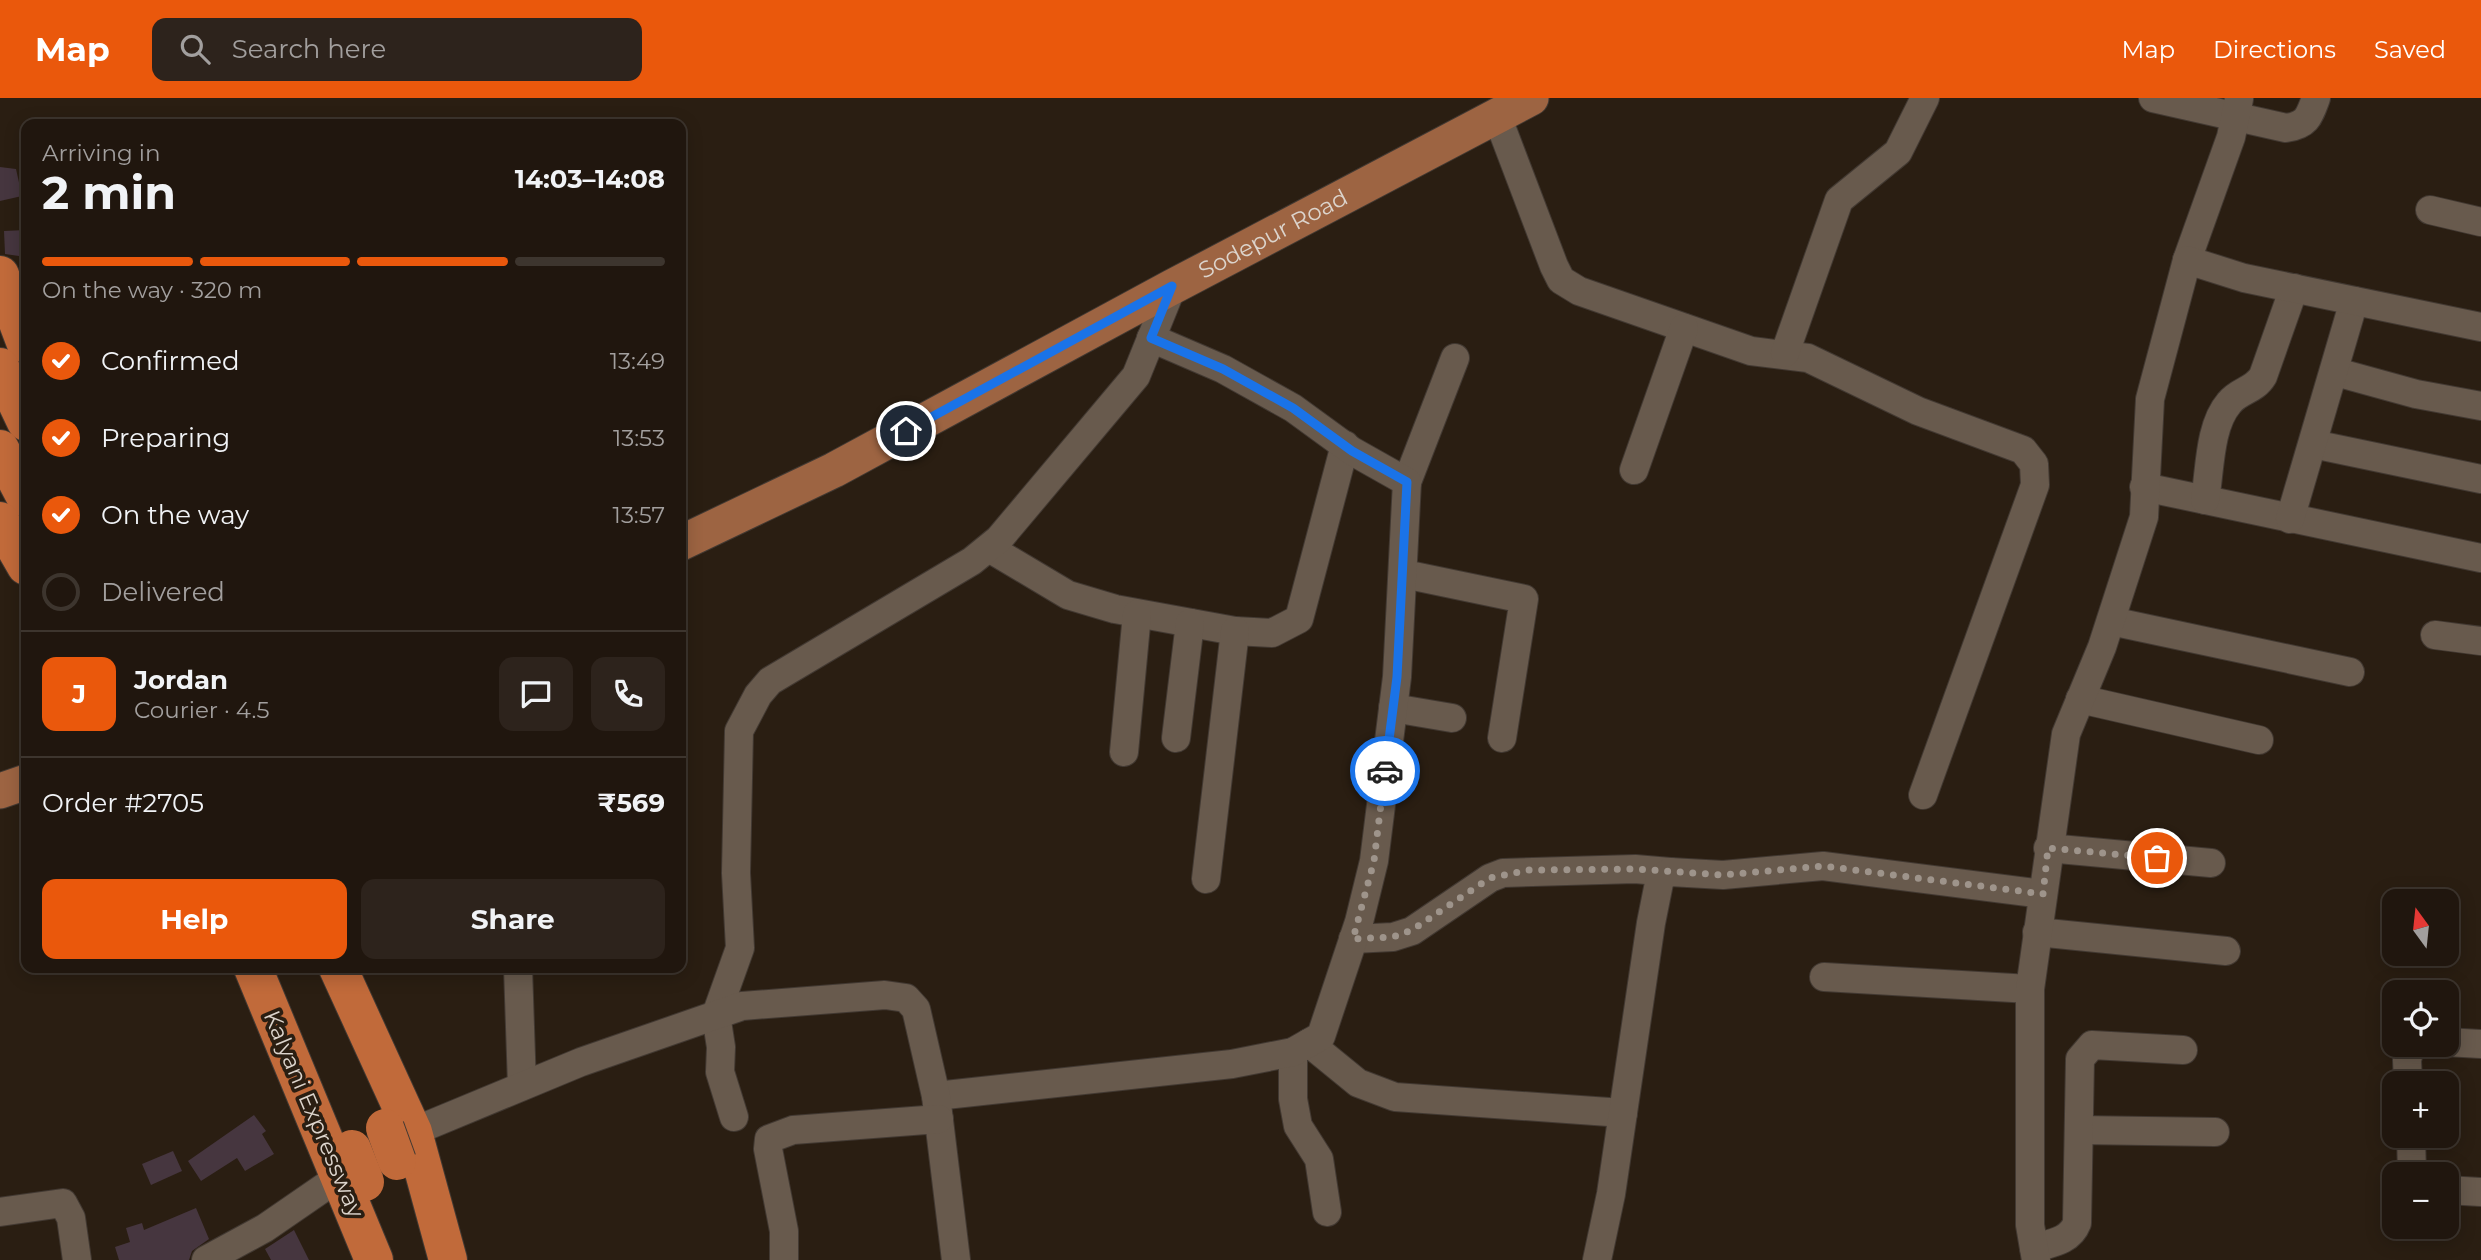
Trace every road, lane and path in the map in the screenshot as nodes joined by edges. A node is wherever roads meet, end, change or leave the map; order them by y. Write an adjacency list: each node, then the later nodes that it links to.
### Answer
1 (1531, 98): 6 (main road, Sodepur Road)
2 (1925, 98): 18 (street)
3 (2154, 98): 5 (street)
4 (2316, 98): 5 (street)
5 (2237, 107): 9 (street)
6 (1497, 116): 11 (main road, Sodepur Road); 15 (street)
7 (2430, 210): 8 (street)
8 (2481, 222)
9 (2187, 260): 12 (street); 30 (street)
10 (0, 275): 16 (highway)
11 (1172, 286): 17 (street); 35 (main road, Sodepur Road)
12 (2294, 288): 13 (street); 32 (street)
13 (2354, 302): 14 (street); 21 (street)
14 (2481, 327)
15 (1684, 328): 18 (street); 27 (street)
16 (21, 331)
17 (1151, 338): 24 (street); 36 (street)
18 (1785, 353): 56 (street)
19 (1455, 358): 29 (street)
20 (0, 367): 23 (highway)
21 (2336, 372): 22 (street); 25 (street)
22 (2481, 406)
23 (21, 411)
24 (1345, 444): 29 (street); 43 (street)
25 (2313, 444): 28 (street); 33 (street)
26 (0, 449): 31 (highway)
27 (1634, 470)
28 (2481, 479)
29 (1407, 482): 39 (street)
30 (2144, 487): 32 (street); 41 (street)
31 (21, 489)
32 (2205, 500): 33 (street)
33 (2290, 519): 38 (street)
34 (0, 521): 37 (highway)
35 (686, 541)
36 (989, 548): 40 (street); 72 (street)
37 (21, 557)
38 (2481, 558)
39 (1404, 574): 48 (street); 51 (street)
40 (1137, 614): 42 (street); 53 (street)
41 (2111, 621): 46 (street); 47 (street)
42 (1190, 623): 43 (street); 50 (street)
43 (1235, 631): 60 (street)
44 (2435, 635): 45 (street)
45 (2481, 640)
46 (2350, 672)
47 (2080, 699): 52 (street); 57 (street)
48 (1393, 708): 49 (street); 63 (street)
49 (1452, 718)
50 (1176, 738)
51 (1502, 738)
52 (2259, 740)
53 (1124, 752)
54 (21, 784): 55 (main road)
55 (0, 791)
56 (1923, 795)
57 (2048, 848): 58 (street); 61 (street)
58 (2211, 863)
59 (1670, 872): 61 (street); 63 (street); 81 (street)
60 (1206, 879)
61 (2043, 894): 62 (street)
62 (2038, 932): 64 (street); 71 (street)
63 (1353, 939): 75 (street)
64 (2226, 951)
65 (255, 973): 86 (highway, Kalyani Expressway)
66 (272, 973): 86 (highway)
67 (315, 973): 85 (highway)
68 (340, 973): 85 (highway)
69 (518, 973): 78 (street)
70 (1824, 977): 71 (street)
71 (2031, 989): 91 (street)
72 (716, 1015): 77 (street); 78 (street); 80 (street)
73 (2459, 1043): 74 (street)
74 (2481, 1044)
75 (1301, 1047): 80 (street); 81 (street); 90 (street)
76 (2183, 1050): 83 (street)
77 (720, 1072): 79 (street); 82 (street)
78 (522, 1087): 85 (street)
79 (708, 1105)
80 (938, 1108): 98 (street); 99 (street)
81 (1623, 1113): 100 (street)
82 (734, 1117)
83 (2079, 1130): 84 (street); 91 (street)
84 (2215, 1132)
85 (399, 1140): 86 (street); 96 (highway); 97 (highway)
86 (352, 1169): 93 (street); 94 (highway, Kalyani Expressway); 95 (highway)
87 (2459, 1191): 88 (street)
88 (2481, 1192)
89 (0, 1212): 92 (street)
90 (1327, 1212)
91 (2035, 1254)
92 (77, 1260)
93 (206, 1260)
94 (374, 1260)
95 (397, 1260)
96 (434, 1260)
97 (449, 1260)
98 (784, 1260)
99 (957, 1260)
100 (1597, 1260)

